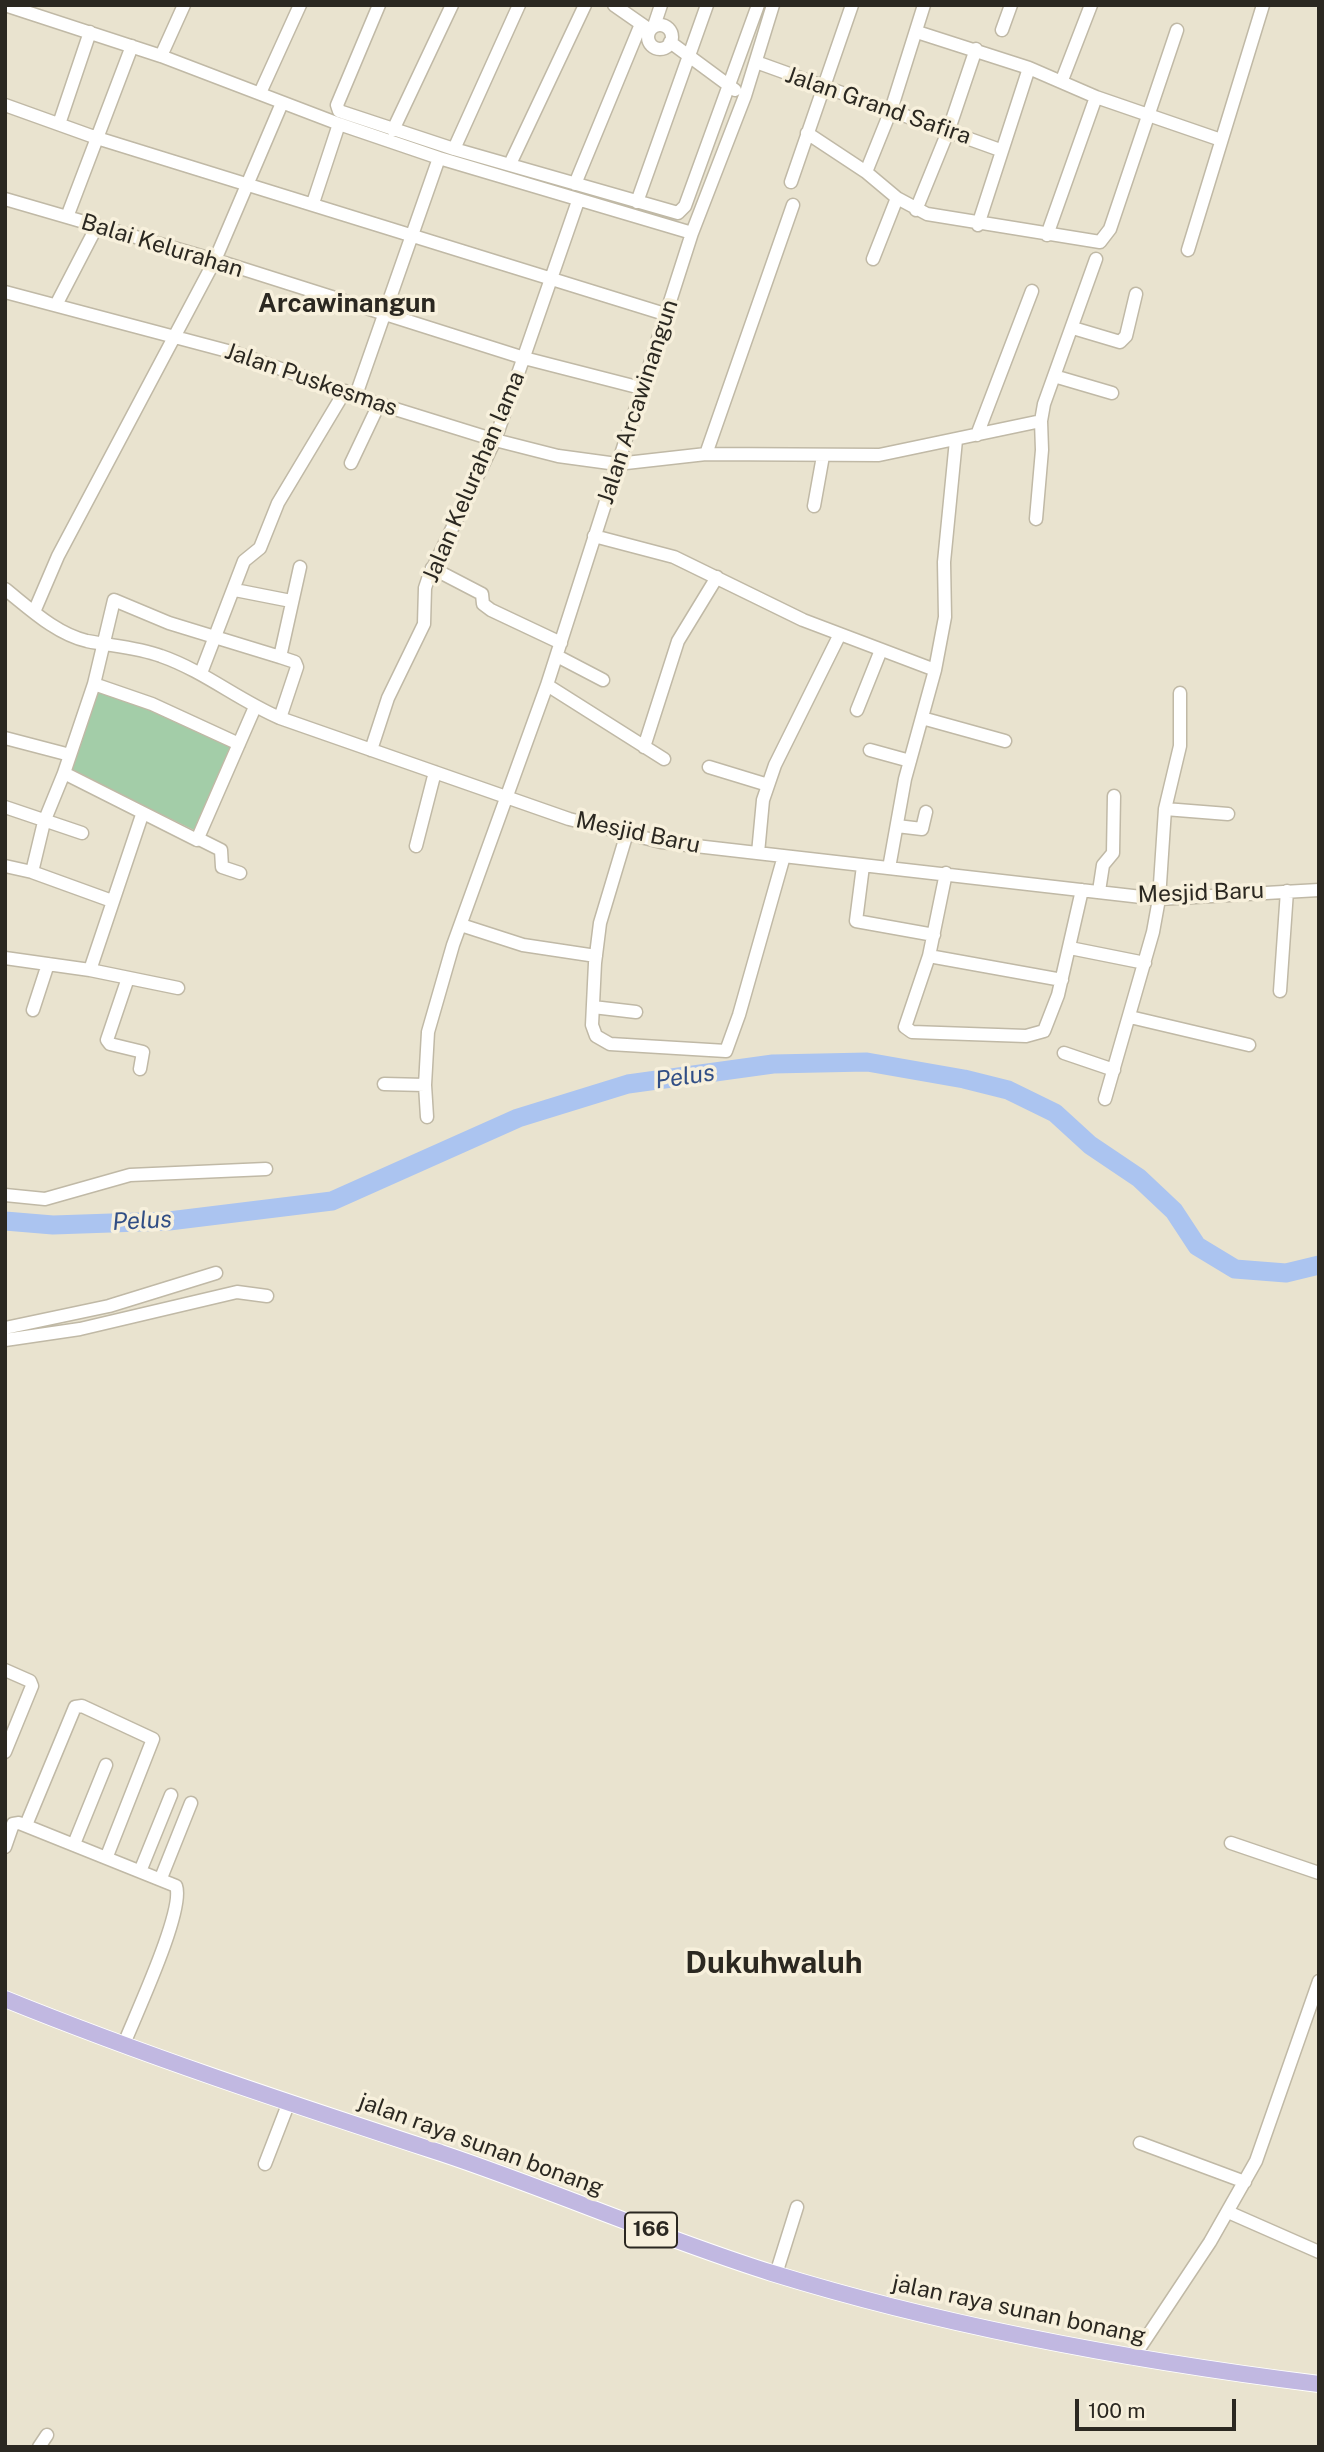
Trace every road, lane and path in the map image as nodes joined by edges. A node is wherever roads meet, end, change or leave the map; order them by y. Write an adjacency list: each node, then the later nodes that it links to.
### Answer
1 (5, 5): 21 (street)
2 (184, 5): 27 (street)
3 (300, 5): 33 (street)
4 (379, 5): 42 (street)
5 (452, 5): 42 (street)
6 (519, 5): 47 (street)
7 (585, 5): 50 (street)
8 (614, 5): 18 (street)
9 (661, 5): 18 (street)
10 (707, 5): 26 (street)
11 (758, 5): 32 (street)
12 (774, 5): 28 (street, Jalan Arcawinangun)
13 (852, 5): 31 (street)
14 (924, 5): 22 (street)
15 (1011, 5): 19 (street)
16 (1091, 5): 30 (street)
17 (1263, 5): 46 (street)
18 (648, 27): 23 (street); 23 (street); 54 (street)
19 (1002, 30)
20 (1177, 30): 39 (street)
21 (90, 32): 24 (street); 40 (street)
22 (917, 32): 25 (street); 38 (street)
23 (670, 43): 26 (street)
24 (132, 46): 27 (street); 45 (street)
25 (976, 49): 29 (street); 43 (street)
26 (689, 54): 32 (street); 58 (street)
27 (161, 56): 33 (street)
28 (756, 62): 31 (street, Jalan Grand Safira); 34 (street, Jalan Arcawinangun)
29 (1029, 68): 30 (street); 48 (street)
30 (1062, 80): 35 (street)
31 (823, 85): 38 (street, Jalan Grand Safira); 44 (street)
32 (730, 87): 34 (street); 58 (street)
33 (260, 93): 36 (street)
34 (745, 96): 65 (street, Jalan Arcawinangun)
35 (1097, 97): 39 (street); 66 (street)
36 (282, 103): 41 (street); 53 (street)
37 (5, 105): 40 (street)
38 (891, 110): 43 (street, Jalan Grand Safira); 51 (street)
39 (1150, 114): 46 (street); 66 (street)
40 (59, 124): 45 (street)
41 (339, 124): 49 (street); 59 (street)
42 (393, 130): 47 (street)
43 (949, 130): 48 (street, Jalan Grand Safira); 61 (street)
44 (807, 132): 51 (street); 52 (street)
45 (97, 138): 53 (street); 62 (street)
46 (1221, 140): 68 (street)
47 (454, 149): 50 (street)
48 (1000, 150): 63 (street)
49 (439, 158): 57 (street); 67 (street)
50 (510, 164): 54 (street)
51 (866, 172): 55 (street)
52 (791, 181)
53 (248, 183): 59 (street); 71 (street)
54 (575, 184): 58 (street)
55 (897, 198): 61 (street); 69 (street)
56 (5, 199): 62 (street, Balai Kelurahan)
57 (578, 201): 65 (street); 72 (street, Jalan Kelurahan lama)
58 (638, 202)
59 (313, 203): 67 (street)
60 (793, 205): 91 (street)
61 (916, 210): 63 (street)
62 (67, 217): 64 (street, Balai Kelurahan)
63 (978, 225): 66 (street)
64 (97, 226): 71 (street, Balai Kelurahan); 76 (street)
65 (692, 233): 78 (street, Jalan Arcawinangun)
66 (1047, 235)
67 (411, 236): 72 (street); 77 (street)
68 (1188, 250)
69 (873, 259)
70 (1096, 259): 79 (street)
71 (215, 260): 77 (street, Balai Kelurahan); 80 (street)
72 (549, 277): 78 (street); 81 (street, Jalan Kelurahan lama)
73 (1032, 290): 88 (street)
74 (5, 292): 76 (street, Jalan Puskesmas)
75 (1136, 294): 79 (street)
76 (57, 305): 80 (street, Jalan Puskesmas)
77 (383, 315): 81 (street, Balai Kelurahan); 84 (street)
78 (668, 315): 83 (street, Jalan Arcawinangun)
79 (1073, 328): 82 (street)
80 (175, 337): 84 (street, Jalan Puskesmas); 104 (street)
81 (524, 358): 83 (street, Balai Kelurahan); 89 (street, Jalan Kelurahan lama)
82 (1055, 376): 85 (street); 87 (street)
83 (641, 388): 94 (street, Jalan Arcawinangun)
84 (351, 393): 86 (street, Jalan Puskesmas); 101 (street)
85 (1112, 393)
86 (379, 404): 89 (street, Jalan Puskesmas); 93 (street)
87 (1041, 421): 88 (street, Jalan Puskesmas); 96 (street)
88 (977, 435): 90 (street, Jalan Puskesmas)
89 (495, 440): 94 (street, Jalan Puskesmas); 99 (street, Jalan Kelurahan lama)
90 (956, 440): 92 (street, Jalan Puskesmas); 111 (street)
91 (706, 454): 92 (street, Jalan Puskesmas); 94 (street, Jalan Puskesmas)
92 (823, 456): 95 (street)
93 (351, 463)
94 (617, 464): 97 (street, Jalan Arcawinangun)
95 (814, 506)
96 (1036, 519)
97 (594, 536): 100 (street); 108 (street, Jalan Arcawinangun)
98 (300, 567): 103 (street)
99 (432, 568): 108 (street); 125 (street, Jalan Kelurahan lama)
100 (717, 577): 105 (street); 124 (street)
101 (235, 590): 103 (street); 106 (street)
102 (7, 593): 104 (street, Mesjid Baru)
103 (291, 601): 110 (street)
104 (34, 612): 107 (street, Mesjid Baru)
105 (840, 634): 109 (street); 133 (street)
106 (216, 635): 107 (street); 110 (street); 112 (street)
107 (104, 643): 112 (street, Mesjid Baru); 114 (street)
108 (559, 650): 113 (street); 115 (street, Jalan Arcawinangun)
109 (881, 650): 111 (street); 118 (street)
110 (280, 657): 119 (street)
111 (936, 670): 120 (street)
112 (201, 673): 117 (street, Mesjid Baru)
113 (603, 680)
114 (94, 684): 123 (street); 127 (street)
115 (547, 685): 124 (street); 135 (street, Jalan Arcawinangun)
116 (1181, 693): 137 (street)
117 (255, 708): 119 (street, Mesjid Baru); 123 (street)
118 (857, 710)
119 (280, 718): 125 (street, Mesjid Baru)
120 (922, 718): 122 (street); 129 (street)
121 (5, 738): 127 (street)
122 (1005, 741)
123 (239, 744): 145 (street)
124 (645, 747): 128 (street)
125 (371, 750): 131 (street, Mesjid Baru)
126 (870, 751): 129 (street)
127 (70, 755): 132 (street)
128 (664, 759)
129 (909, 761): 142 (street)
130 (709, 767): 133 (street)
131 (435, 772): 135 (street, Mesjid Baru); 146 (street)
132 (64, 773): 140 (street); 141 (street)
133 (768, 786): 147 (street)
134 (1114, 796): 157 (street)
135 (506, 799): 144 (street, Mesjid Baru); 161 (street, Jalan Arcawinangun)
136 (5, 807): 141 (street)
137 (1165, 809): 139 (street); 159 (street)
138 (926, 812): 142 (street)
139 (1228, 814)
140 (142, 815): 145 (street); 160 (street)
141 (44, 821): 143 (street); 152 (street)
142 (897, 827): 151 (street)
143 (82, 832)
144 (627, 833): 147 (street, Mesjid Baru); 164 (street)
145 (199, 839): 153 (street)
146 (416, 846)
147 (758, 853): 148 (street, Mesjid Baru)
148 (784, 856): 150 (street, Mesjid Baru); 174 (street)
149 (5, 866): 152 (street)
150 (863, 866): 151 (street, Mesjid Baru); 162 (street)
151 (888, 868): 154 (street, Mesjid Baru)
152 (32, 872): 160 (street)
153 (240, 873)
154 (946, 873): 155 (street, Mesjid Baru); 162 (street)
155 (1082, 890): 157 (street, Mesjid Baru); 163 (street)
156 (1319, 890): 158 (street, Mesjid Baru)
157 (1099, 891): 159 (street, Mesjid Baru)
158 (1287, 891): 159 (street, Mesjid Baru); 173 (street)
159 (1159, 899): 167 (street)
160 (112, 901): 169 (street)
161 (461, 925): 164 (street); 183 (street, Jalan Arcawinangun)
162 (934, 935): 165 (street)
163 (1070, 947): 167 (street); 171 (street)
164 (596, 956): 174 (street)
165 (929, 956): 171 (street); 171 (street)
166 (5, 958): 168 (street)
167 (1145, 963): 177 (street)
168 (48, 964): 169 (street); 175 (street)
169 (90, 970): 170 (street)
170 (128, 978): 172 (street); 180 (street)
171 (1062, 980)
172 (178, 988)
173 (1280, 991)
174 (593, 1007): 176 (street)
175 (33, 1010)
176 (636, 1012)
177 (1130, 1017): 178 (street); 181 (street)
178 (1249, 1045)
179 (1064, 1053): 181 (street)
180 (140, 1069)
181 (1114, 1070): 184 (street)
182 (384, 1084): 183 (street)
183 (425, 1085): 185 (street, Jalan Arcawinangun)
184 (1105, 1099)
185 (427, 1117)
186 (266, 1169): 187 (street)
187 (5, 1195)
188 (216, 1273): 190 (street)
189 (267, 1296): 191 (street)
190 (5, 1328)
191 (5, 1340)
192 (5, 1670): 193 (street)
193 (5, 1752)
194 (106, 1765): 198 (street)
195 (171, 1795): 202 (street)
196 (191, 1803): 204 (street)
197 (15, 1823): 198 (street); 200 (street); 201 (street)
198 (74, 1843): 201 (street)
199 (1231, 1843): 203 (street)
200 (5, 1847)
201 (107, 1856): 202 (street)
202 (141, 1870): 204 (street)
203 (1319, 1873)
204 (161, 1878): 207 (street)
205 (1319, 1981): 211 (street)
206 (5, 1999): 207 (main road, jalan raya sunan bonang / 166)
207 (124, 2045): 208 (main road, jalan raya sunan bonang / 166)
208 (289, 2102): 210 (street); 215 (main road, jalan raya sunan bonang / 166)
209 (1140, 2143): 211 (street)
210 (265, 2164)
211 (1245, 2182): 213 (street)
212 (797, 2207): 215 (street)
213 (1227, 2213): 214 (street); 216 (street)
214 (1319, 2252)
215 (776, 2274): 216 (main road, jalan raya sunan bonang / 166)
216 (1133, 2358): 217 (main road, jalan raya sunan bonang / 166)
217 (1319, 2384)
218 (47, 2435): 219 (street)
219 (39, 2447)

